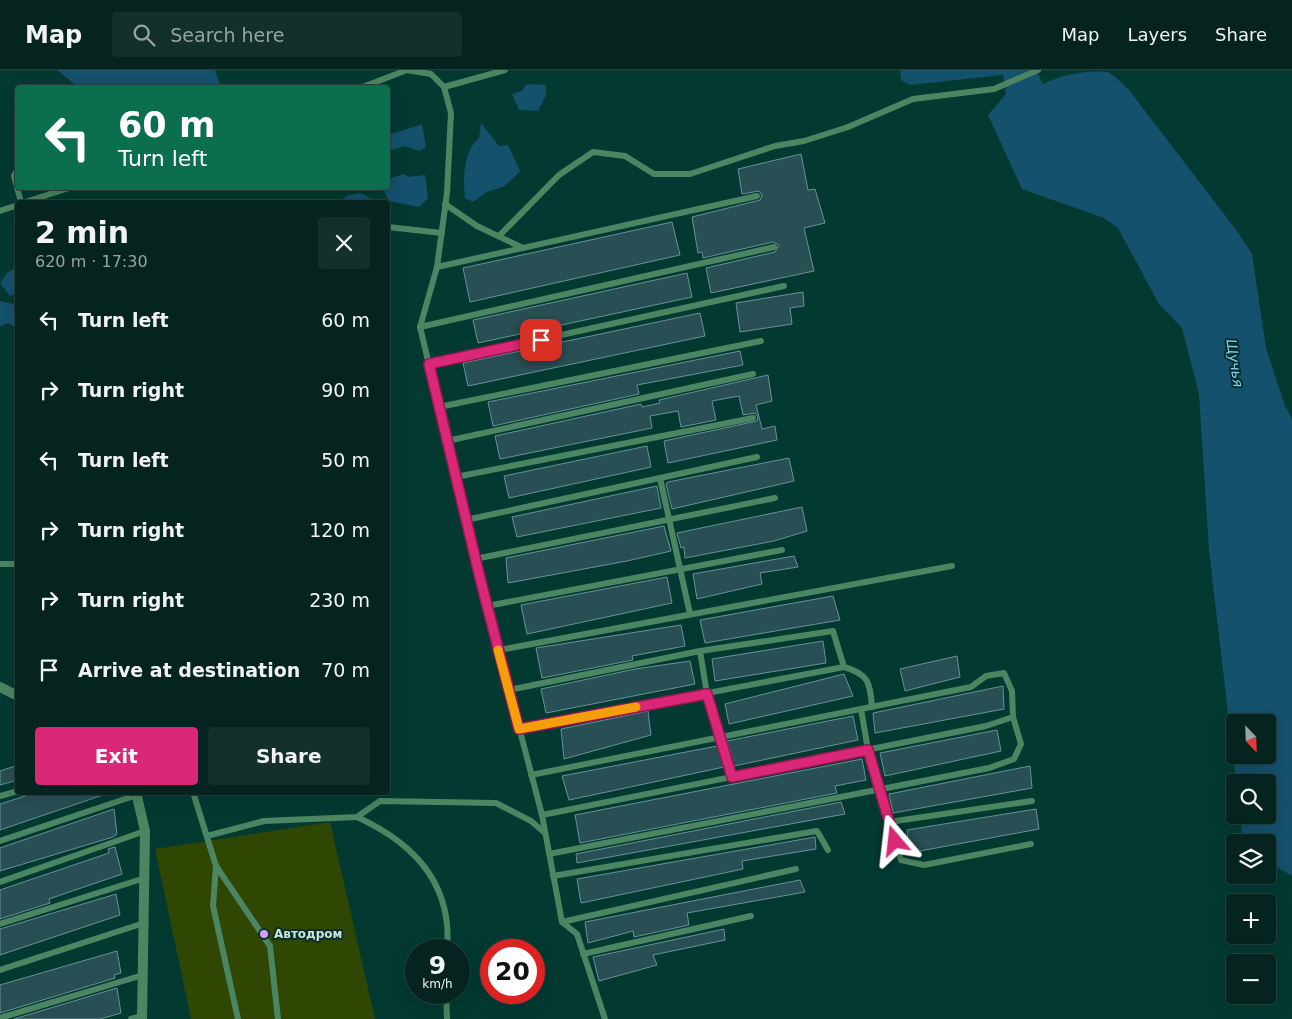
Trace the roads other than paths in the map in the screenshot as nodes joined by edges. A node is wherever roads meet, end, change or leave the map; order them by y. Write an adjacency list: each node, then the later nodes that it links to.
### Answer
1 (505, 70): 4 (lane)
2 (1038, 70): 13 (lane)
3 (368, 85): 4 (lane)
4 (444, 87): 8 (lane)
5 (63, 190): 7 (lane)
6 (757, 196): 15 (lane)
7 (31, 200)
8 (445, 204): 12 (lane); 13 (lane)
9 (15, 206): 10 (lane)
10 (0, 211)
11 (390, 227): 12 (lane)
12 (442, 233): 16 (lane)
13 (499, 236): 15 (lane)
14 (774, 247): 18 (lane)
15 (523, 248): 16 (lane)
16 (437, 267): 18 (lane)
17 (784, 286): 20 (lane)
18 (420, 327): 20 (lane)
19 (761, 341): 22 (lane)
20 (429, 364): 22 (lane)
21 (753, 374): 24 (lane)
22 (439, 407): 24 (lane)
23 (753, 418): 26 (lane)
24 (447, 441): 26 (lane)
25 (757, 457): 27 (lane)
26 (456, 477): 29 (lane)
27 (660, 478): 29 (lane); 30 (lane)
28 (775, 498): 30 (lane)
29 (466, 520): 32 (lane)
30 (670, 520): 32 (lane); 36 (lane)
31 (782, 550): 36 (lane)
32 (475, 559): 37 (lane)
33 (0, 564): 34 (lane)
34 (15, 564)
35 (952, 566): 38 (lane)
36 (680, 569): 37 (lane); 38 (lane)
37 (487, 606): 39 (lane)
38 (690, 614): 39 (lane)
39 (498, 650): 43 (lane)
40 (700, 651): 41 (lane); 43 (lane); 45 (lane)
41 (844, 667): 45 (lane); 46 (lane)
42 (0, 687): 44 (street)
43 (509, 690): 49 (lane)
44 (15, 694)
45 (707, 694): 49 (lane); 50 (lane)
46 (872, 707): 47 (lane); 48 (lane)
47 (861, 709): 50 (lane); 51 (lane)
48 (1013, 717): 51 (lane); 54 (lane)
49 (519, 729): 52 (lane)
50 (720, 737): 52 (lane); 53 (lane)
51 (868, 750): 53 (lane); 54 (lane)
52 (531, 775): 61 (lane)
53 (732, 777): 61 (lane)
54 (880, 790): 63 (lane); 70 (lane)
55 (15, 792): 59 (lane)
56 (133, 795): 67 (lane)
57 (136, 795): 64 (street)
58 (194, 795): 66 (lane)
59 (0, 796)
60 (1032, 801): 63 (lane)
61 (542, 816): 65 (lane)
62 (358, 817): 65 (lane); 66 (lane); 80 (lane)
63 (889, 822): 68 (lane)
64 (145, 831): 74 (street); 75 (lane)
65 (546, 834): 70 (lane)
66 (207, 836): 71 (lane)
67 (0, 841)
68 (1031, 844)
69 (828, 850): 73 (lane)
70 (549, 854): 73 (lane)
71 (216, 866): 88 (lane); 89 (lane)
72 (796, 868): 77 (lane)
73 (553, 876): 77 (lane)
74 (145, 878): 78 (street); 79 (lane)
75 (0, 882)
76 (751, 916): 81 (lane)
77 (562, 922): 81 (lane)
78 (144, 923): 82 (lane); 83 (street)
79 (0, 924)
80 (449, 939)
81 (584, 954): 91 (lane)
82 (0, 970)
83 (143, 975): 85 (lane); 86 (street)
84 (446, 1004): 90 (lane)
85 (0, 1018)
86 (142, 1018): 87 (lane)
87 (131, 1019)
88 (238, 1019)
89 (278, 1019)
90 (447, 1019)
91 (605, 1019)

